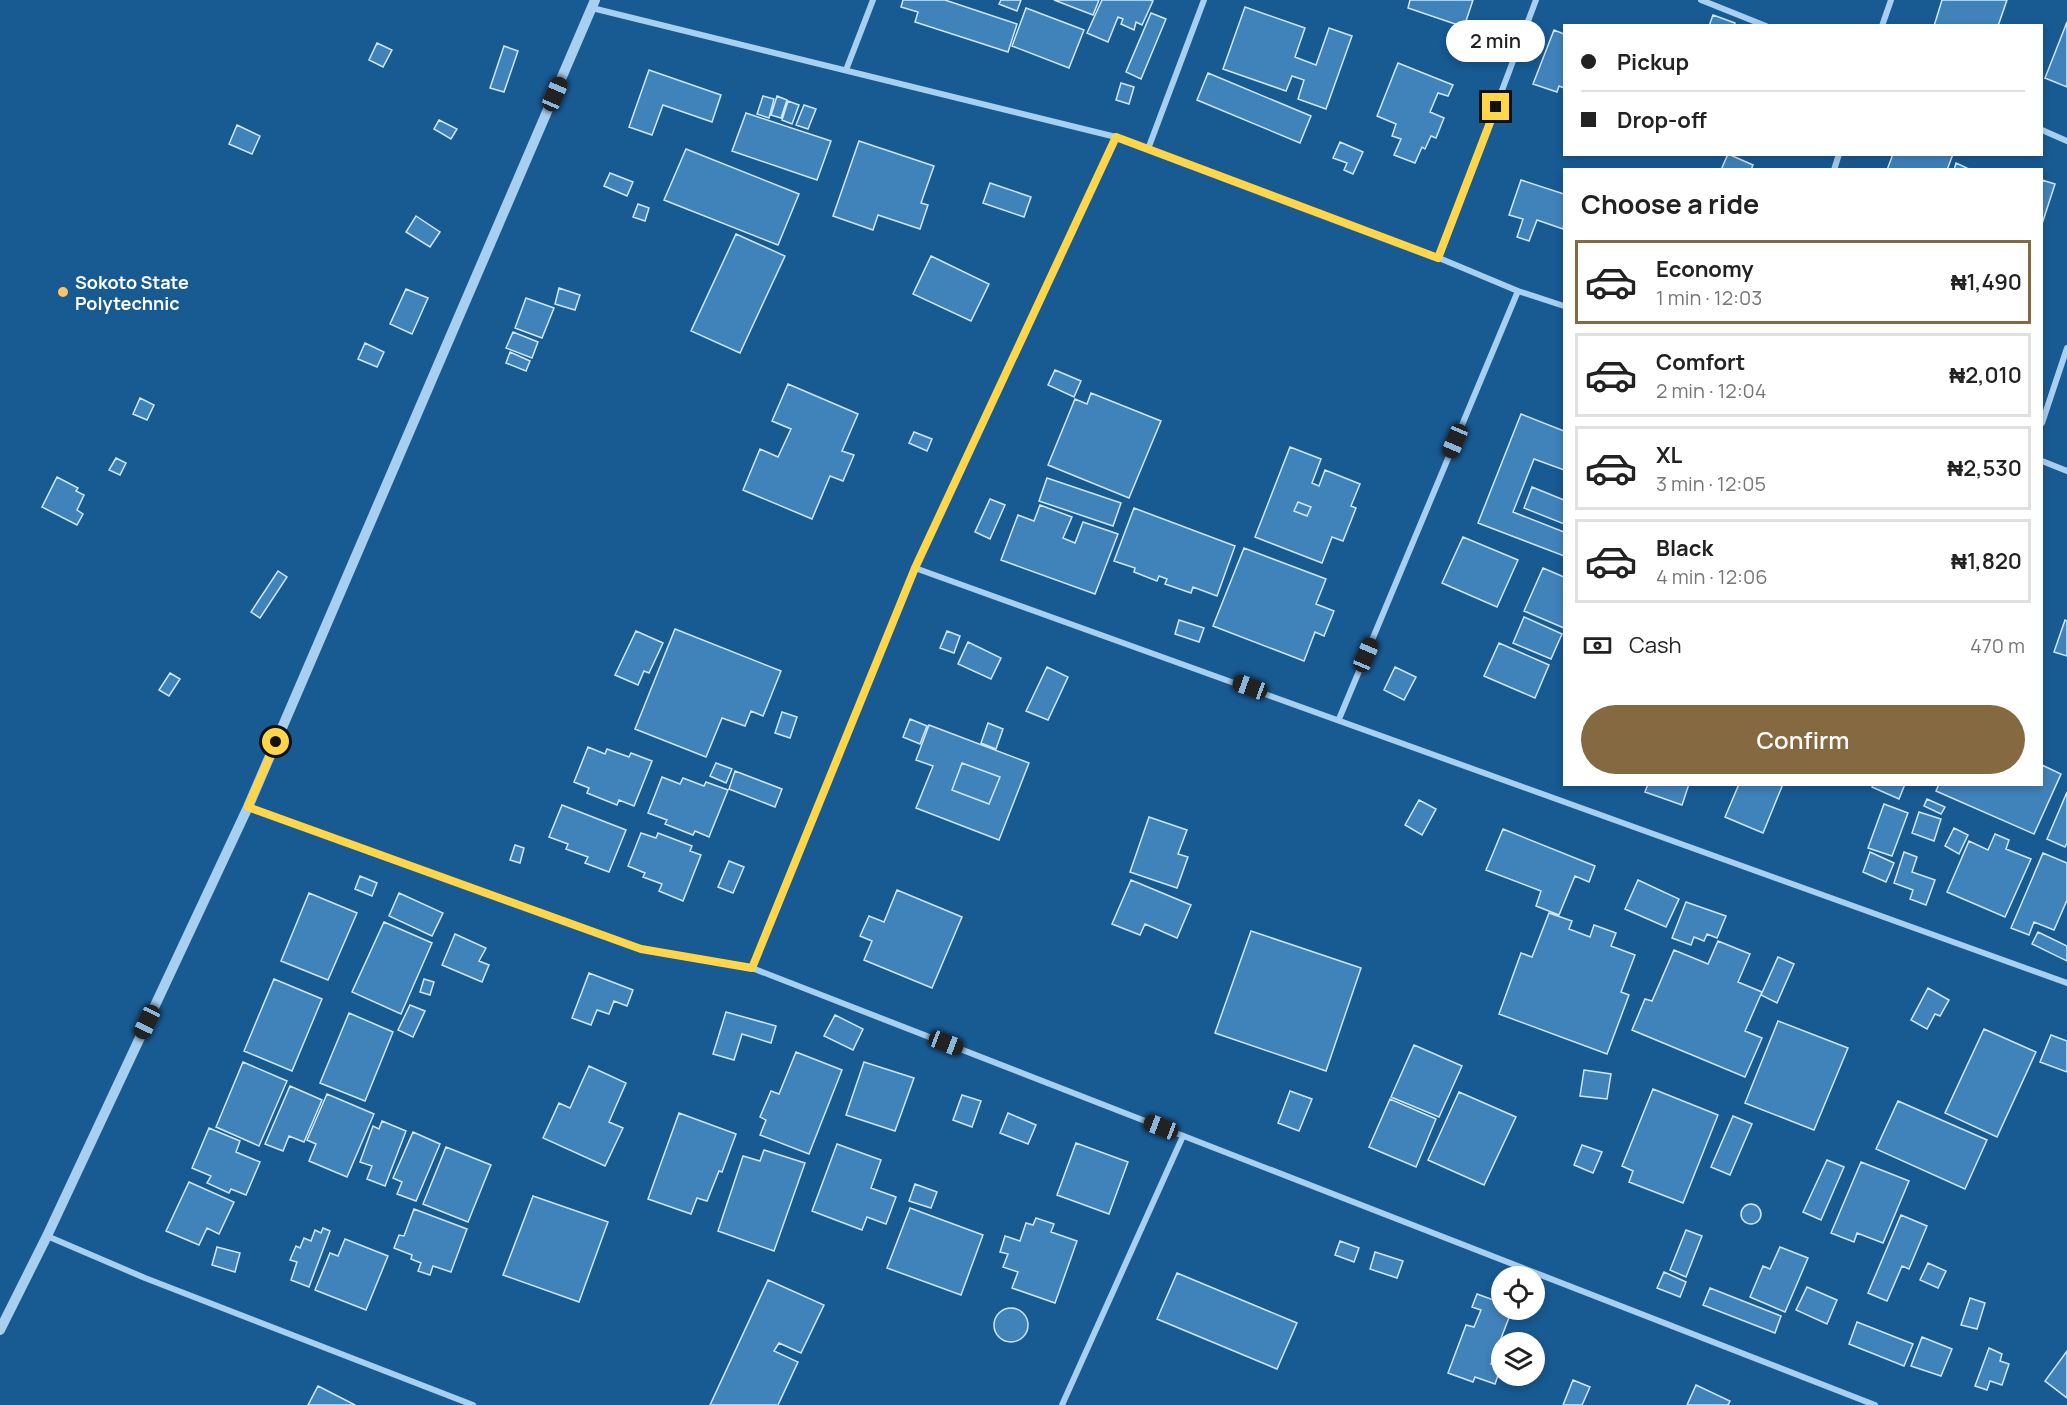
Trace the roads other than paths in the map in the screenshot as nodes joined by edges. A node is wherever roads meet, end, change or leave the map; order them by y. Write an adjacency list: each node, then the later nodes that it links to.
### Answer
1 (873, 0): 9 (street)
2 (1204, 0): 13 (street)
3 (1536, 0): 14 (street)
4 (1701, 0): 7 (street)
5 (1891, 0): 8 (street)
6 (594, 4): 9 (street); 23 (street)
7 (1761, 24)
8 (1883, 24)
9 (846, 70): 11 (street)
10 (2043, 130): 12 (street)
11 (1116, 137): 13 (street); 21 (street)
12 (2067, 141)
13 (1148, 149): 14 (street)
14 (1438, 258): 15 (street)
15 (1518, 291): 16 (street); 22 (street)
16 (1563, 306)
17 (2067, 348): 18 (street)
18 (2043, 420)
19 (2043, 461): 20 (street)
20 (2067, 471)
21 (915, 568): 22 (street); 24 (street)
22 (1339, 719): 25 (street)
23 (248, 807): 24 (street); 27 (street)
24 (752, 968): 26 (street)
25 (2067, 983)
26 (1183, 1136): 30 (street); 31 (street)
27 (47, 1236): 28 (street); 29 (street)
28 (0, 1330)
29 (473, 1405)
30 (1062, 1405)
31 (1875, 1405)

